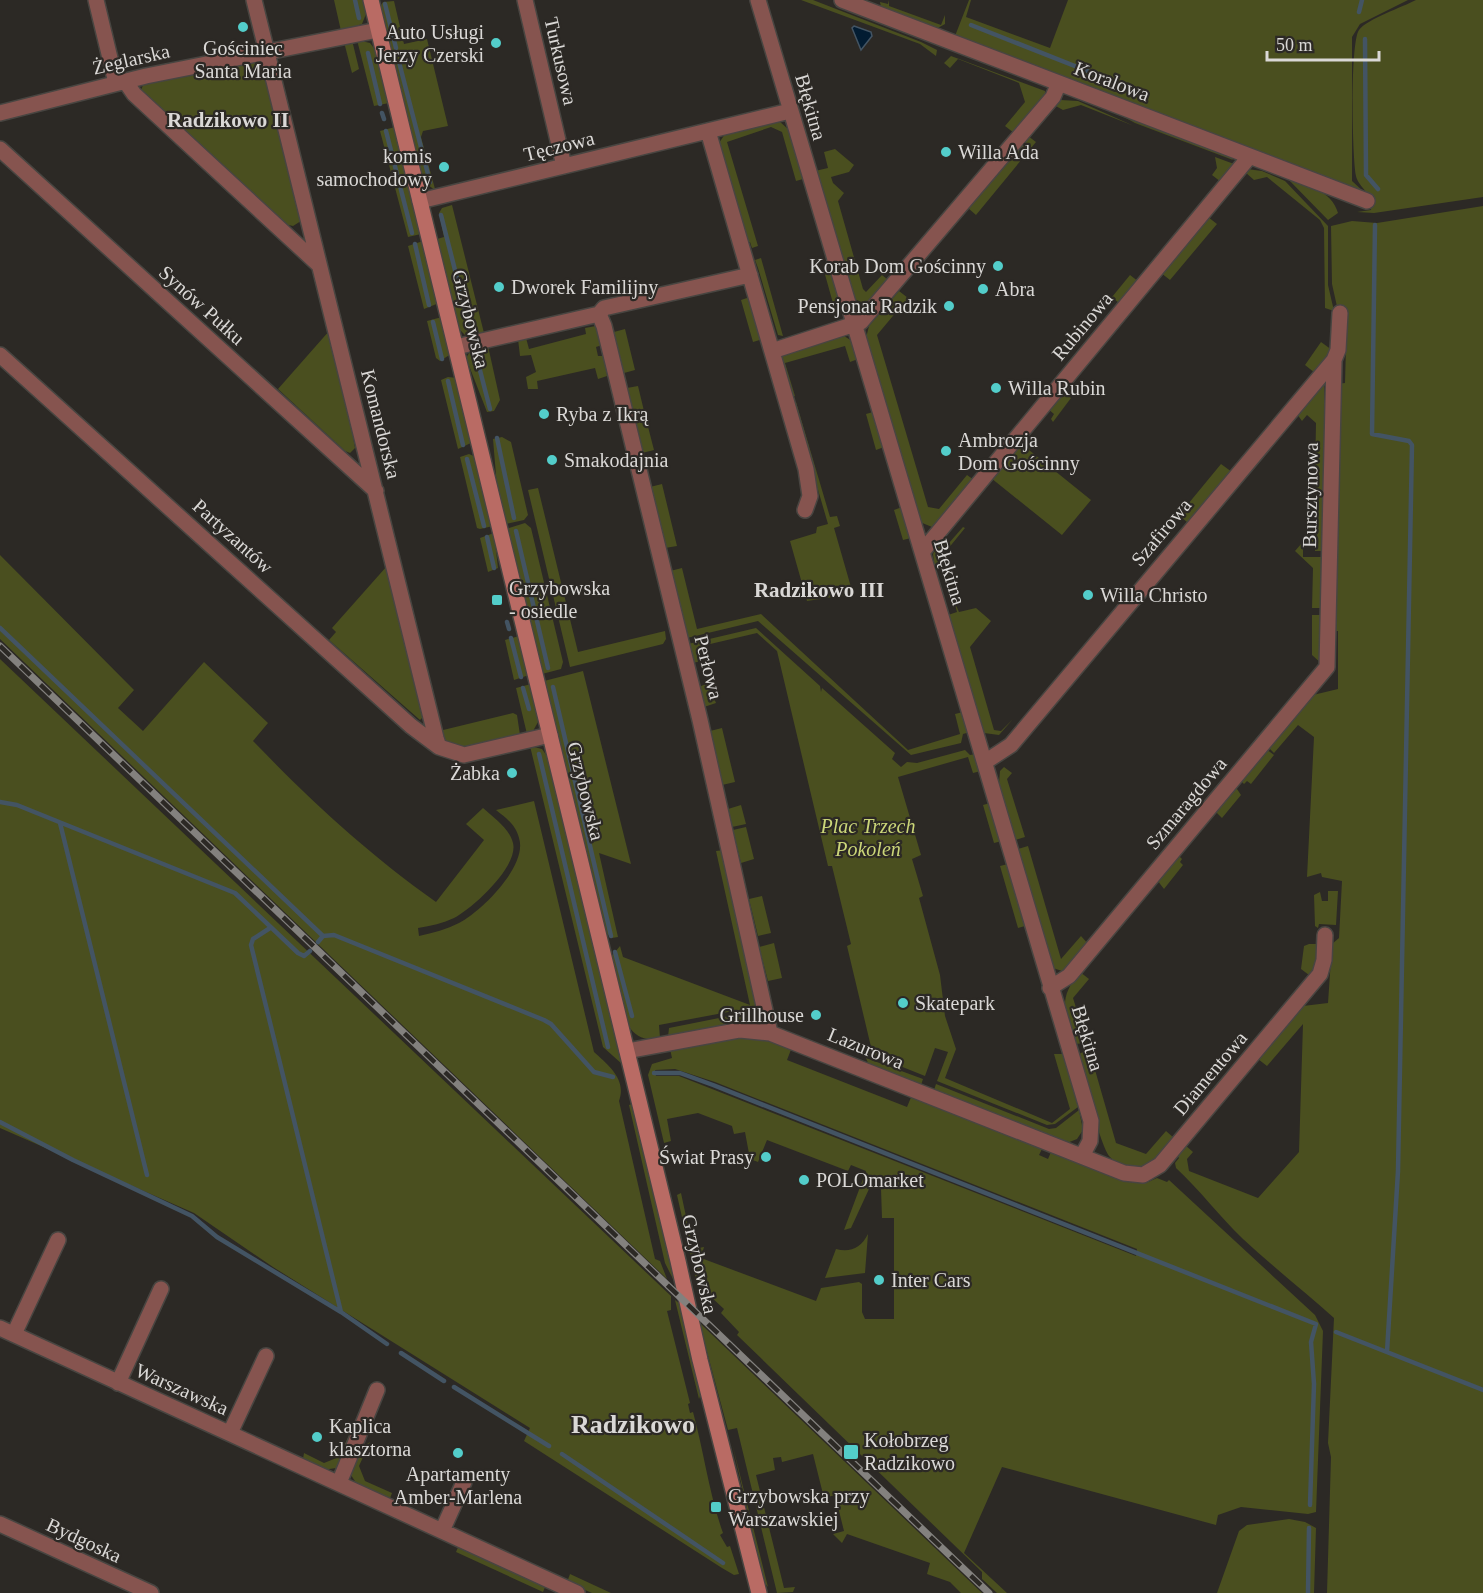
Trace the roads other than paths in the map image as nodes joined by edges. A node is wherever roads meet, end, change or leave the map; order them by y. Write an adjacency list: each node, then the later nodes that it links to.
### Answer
1 (96, 0): 9 (street)
2 (254, 0): 8 (street, Komandorska)
3 (371, 0): 7 (street, Grzybowska)
4 (525, 0): 16 (street, Turkusowa)
5 (758, 0): 11 (street, Błękitna)
6 (842, 0): 10 (street, Koralowa)
7 (378, 30): 8 (street, Żeglarska); 17 (street, Grzybowska)
8 (268, 52): 9 (street, Żeglarska); 19 (street, Komandorska)
9 (121, 82): 12 (street, Żeglarska); 19 (street)
10 (1059, 83): 15 (street, Koralowa); 23 (street)
11 (790, 111): 13 (street, Tęczowa); 23 (street, Błękitna)
12 (0, 113)
13 (708, 131): 16 (street, Tęczowa); 20 (street)
14 (0, 149): 28 (street, Synów Pułku)
15 (1250, 156): 18 (street, Koralowa); 30 (street, Rubinowa)
16 (564, 166): 17 (street, Tęczowa)
17 (420, 201): 24 (street, Grzybowska)
18 (1367, 201)
19 (320, 265): 28 (street, Komandorska)
20 (750, 274): 22 (street); 25 (street)
21 (1340, 313): 27 (street)
22 (598, 315): 24 (street); 37 (street, Perłowa)
23 (855, 326): 25 (street); 30 (street, Błękitna)
24 (456, 347): 32 (street, Grzybowska)
25 (772, 351): 29 (street)
26 (0, 355): 33 (street, Partyzantów)
27 (1334, 360): 31 (street, Bursztynowa); 34 (street, Szafirowa)
28 (376, 491): 33 (street, Komandorska)
29 (805, 510)
30 (922, 552): 34 (street, Błękitna)
31 (1329, 630): 36 (street, Szmaragdowa)
32 (550, 735): 33 (street); 38 (street, Grzybowska)
33 (439, 747)
34 (985, 762): 36 (street, Błękitna)
35 (1325, 935): 39 (street, Diamentowa)
36 (1050, 988): 39 (street, Błękitna)
37 (770, 1033): 38 (street, Lazurowa); 39 (street, Lazurowa)
38 (627, 1051): 53 (street, Grzybowska)
39 (1082, 1156)
40 (58, 1240): 42 (street, Warszawska)
41 (161, 1289): 44 (street, Warszawska)
42 (7, 1331): 44 (street, Warszawska)
43 (266, 1356): 46 (street, Warszawska)
44 (118, 1383): 46 (street, Warszawska)
45 (377, 1390): 48 (street)
46 (230, 1433): 48 (street, Warszawska)
47 (464, 1482): 50 (street)
48 (339, 1483): 50 (street, Warszawska)
49 (0, 1524): 51 (street, Bydgoska)
50 (442, 1531): 52 (street, Warszawska)
51 (150, 1593)
52 (577, 1593)
53 (759, 1593)

